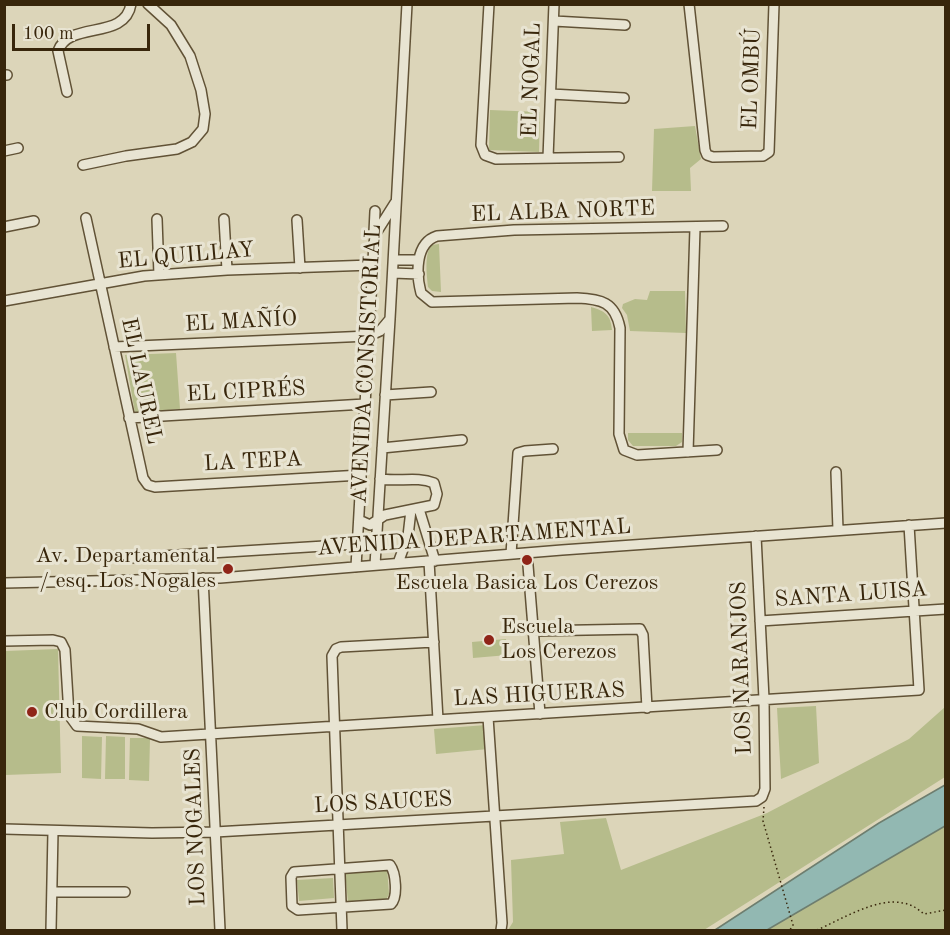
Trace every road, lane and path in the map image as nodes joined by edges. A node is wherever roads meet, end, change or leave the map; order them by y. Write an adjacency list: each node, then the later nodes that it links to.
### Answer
1 (407, 4): 18 (street, AVENIDA CONSISTORIAL)
2 (489, 4): 16 (street)
3 (554, 4): 8 (street, EL NOGAL)
4 (689, 4): 5 (street, EL OMBÚ)
5 (774, 4)
6 (149, 6): 7 (street); 17 (street)
7 (130, 7): 10 (street)
8 (554, 21): 9 (street); 11 (street, EL NOGAL)
9 (625, 25)
10 (67, 92)
11 (551, 94): 12 (street); 16 (street, EL NOGAL)
12 (624, 98)
13 (18, 148): 14 (street)
14 (4, 151)
15 (620, 157): 16 (street)
16 (548, 158)
17 (83, 165)
18 (396, 201): 25 (street, AVENIDA CONSISTORIAL); 30 (street, AVENIDA CONSISTORIAL)
19 (375, 211): 29 (street, AVENIDA CONSISTORIAL)
20 (86, 218): 39 (street, EL LAUREL)
21 (157, 219): 38 (street)
22 (224, 219): 35 (street)
23 (297, 220): 34 (street)
24 (34, 221): 27 (street)
25 (380, 225): 29 (street, AVENIDA CONSISTORIAL); 30 (street)
26 (723, 226): 28 (street, EL ALBA NORTE)
27 (4, 227)
28 (695, 228): 32 (street, EL ALBA NORTE); 52 (street)
29 (374, 237): 33 (street, AVENIDA CONSISTORIAL)
30 (395, 237): 31 (street, AVENIDA CONSISTORIAL)
31 (394, 260): 32 (street); 36 (street, AVENIDA CONSISTORIAL)
32 (419, 260): 37 (street, EL ALBA NORTE)
33 (372, 265): 34 (street, EL QUILLAY); 42 (street, AVENIDA CONSISTORIAL)
34 (300, 267): 35 (street, EL QUILLAY)
35 (227, 270): 38 (street, EL QUILLAY)
36 (393, 273): 37 (street); 41 (street, AVENIDA CONSISTORIAL)
37 (418, 274): 52 (street)
38 (159, 275): 39 (street, EL QUILLAY)
39 (100, 283): 40 (street, EL QUILLAY); 43 (street, EL LAUREL)
40 (4, 301)
41 (390, 319): 42 (street); 45 (street, AVENIDA CONSISTORIAL)
42 (369, 336): 43 (street, EL MAÑÍO); 46 (street, AVENIDA CONSISTORIAL)
43 (114, 347): 47 (street, EL LAUREL)
44 (431, 392): 45 (street)
45 (386, 395): 49 (street, AVENIDA CONSISTORIAL)
46 (365, 404): 47 (street, EL CIPRÉS); 54 (street, AVENIDA CONSISTORIAL)
47 (129, 418): 56 (street, EL LAUREL)
48 (462, 440): 49 (street)
49 (382, 448): 55 (street, AVENIDA CONSISTORIAL)
50 (553, 449): 66 (street)
51 (717, 450): 52 (street)
52 (688, 452)
53 (836, 472): 62 (street)
54 (361, 475): 56 (street, LA TEPA); 58 (street, AVENIDA CONSISTORIAL)
55 (380, 479): 57 (street); 59 (street, AVENIDA CONSISTORIAL)
56 (148, 485)
57 (415, 509): 59 (street); 68 (street); 69 (street)
58 (359, 520): 59 (street); 64 (street, AVENIDA CONSISTORIAL)
59 (377, 520): 70 (street, AVENIDA CONSISTORIAL)
60 (945, 523): 61 (street, AVENIDA DEPARTAMENTAL)
61 (909, 525): 62 (street, AVENIDA DEPARTAMENTAL); 75 (street)
62 (837, 530): 63 (street, AVENIDA DEPARTAMENTAL)
63 (756, 536): 65 (street, AVENIDA DEPARTAMENTAL); 76 (street, LOS NARANJOS)
64 (357, 544): 67 (street, AVENIDA DEPARTAMENTAL); 71 (street, AVENIDA CONSISTORIAL)
65 (526, 553): 66 (street, AVENIDA DEPARTAMENTAL); 77 (street)
66 (511, 555): 68 (street, AVENIDA DEPARTAMENTAL)
67 (129, 558)
68 (432, 561): 69 (street, AVENIDA DEPARTAMENTAL); 79 (street)
69 (398, 563): 70 (street, AVENIDA DEPARTAMENTAL)
70 (375, 565): 71 (street, AVENIDA DEPARTAMENTAL)
71 (356, 567): 72 (street, AVENIDA DEPARTAMENTAL)
72 (203, 578): 73 (street, AVENIDA DEPARTAMENTAL); 86 (street, LOS NOGALES)
73 (4, 583)
74 (945, 609): 75 (street, SANTA LUISA)
75 (914, 610): 76 (street, SANTA LUISA); 80 (street, LAS HIGUERAS)
76 (760, 621): 80 (street, LOS NARANJOS)
77 (533, 631): 81 (street); 82 (street)
78 (4, 642): 86 (street, LAS HIGUERAS)
79 (434, 642): 84 (street); 85 (street)
80 (764, 699): 81 (street, LAS HIGUERAS); 87 (street, LOS NARANJOS)
81 (647, 708): 82 (street, LAS HIGUERAS)
82 (540, 714): 83 (street, LAS HIGUERAS)
83 (488, 717): 84 (street, LAS HIGUERAS); 88 (street)
84 (438, 720): 85 (street, LAS HIGUERAS)
85 (334, 727): 86 (street, LAS HIGUERAS); 89 (street)
86 (211, 735): 92 (street, LOS NOGALES)
87 (762, 797): 88 (street, LOS SAUCES); 102 (path)
88 (494, 816): 89 (street, LOS SAUCES); 101 (street)
89 (337, 825): 92 (street, LOS SAUCES); 93 (street)
90 (4, 830): 91 (street, LOS SAUCES)
91 (53, 831): 92 (street, LOS SAUCES); 94 (street)
92 (215, 832): 99 (street, LOS NOGALES)
93 (339, 868): 96 (street); 96 (street); 96 (street)
94 (52, 892): 95 (street); 98 (street)
95 (125, 892)
96 (341, 907): 100 (street)
97 (945, 910): 103 (path)
98 (51, 930)
99 (220, 930)
100 (342, 930)
101 (501, 930)
102 (790, 930)
103 (817, 930)

